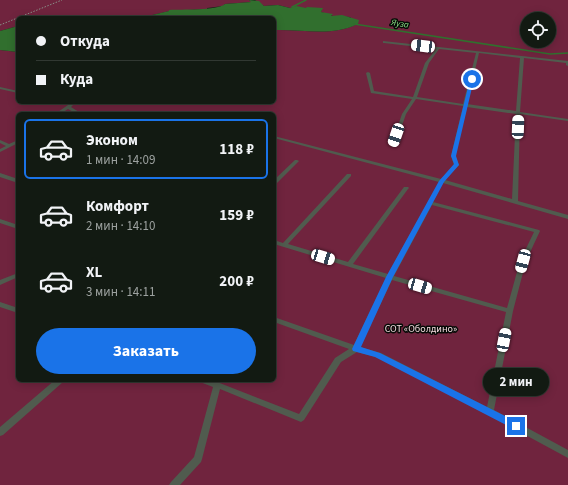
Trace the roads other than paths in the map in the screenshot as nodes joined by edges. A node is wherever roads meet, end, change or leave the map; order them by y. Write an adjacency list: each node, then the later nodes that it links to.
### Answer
1 (384, 42): 2 (lane)
2 (438, 48): 3 (lane); 9 (lane)
3 (478, 52): 4 (lane); 11 (lane)
4 (522, 57): 5 (lane); 15 (lane)
5 (568, 65)
6 (368, 73): 9 (lane)
7 (0, 88): 8 (lane)
8 (16, 92)
9 (415, 98): 11 (lane); 21 (lane)
10 (67, 104): 12 (lane)
11 (465, 105): 15 (lane); 28 (lane)
12 (68, 107): 13 (lane); 14 (lane)
13 (61, 112)
14 (77, 112)
15 (518, 112): 16 (lane); 30 (lane)
16 (568, 120)
17 (276, 138): 28 (lane)
18 (0, 141): 20 (lane)
19 (16, 142): 20 (lane)
20 (9, 146): 22 (lane)
21 (393, 146)
22 (0, 151)
23 (297, 161): 27 (lane)
24 (0, 175): 26 (lane)
25 (348, 175): 36 (lane)
26 (16, 180)
27 (276, 181)
28 (442, 181): 30 (lane); 31 (lane)
29 (406, 188): 37 (lane)
30 (515, 202): 32 (lane)
31 (430, 203): 39 (lane); 43 (lane)
32 (568, 217)
33 (0, 221): 34 (lane)
34 (16, 227)
35 (276, 243): 36 (lane)
36 (284, 245): 37 (lane)
37 (348, 265): 39 (lane)
38 (16, 276): 40 (lane)
39 (390, 277): 43 (lane); 45 (lane)
40 (0, 283)
41 (0, 304): 42 (lane)
42 (16, 309)
43 (510, 311): 49 (lane)
44 (276, 320): 45 (lane)
45 (356, 349): 48 (lane); 49 (lane)
46 (58, 382): 50 (lane)
47 (209, 382): 48 (lane)
48 (217, 385): 52 (lane)
49 (490, 412): 51 (lane)
50 (0, 432)
51 (568, 454)
52 (176, 484)

